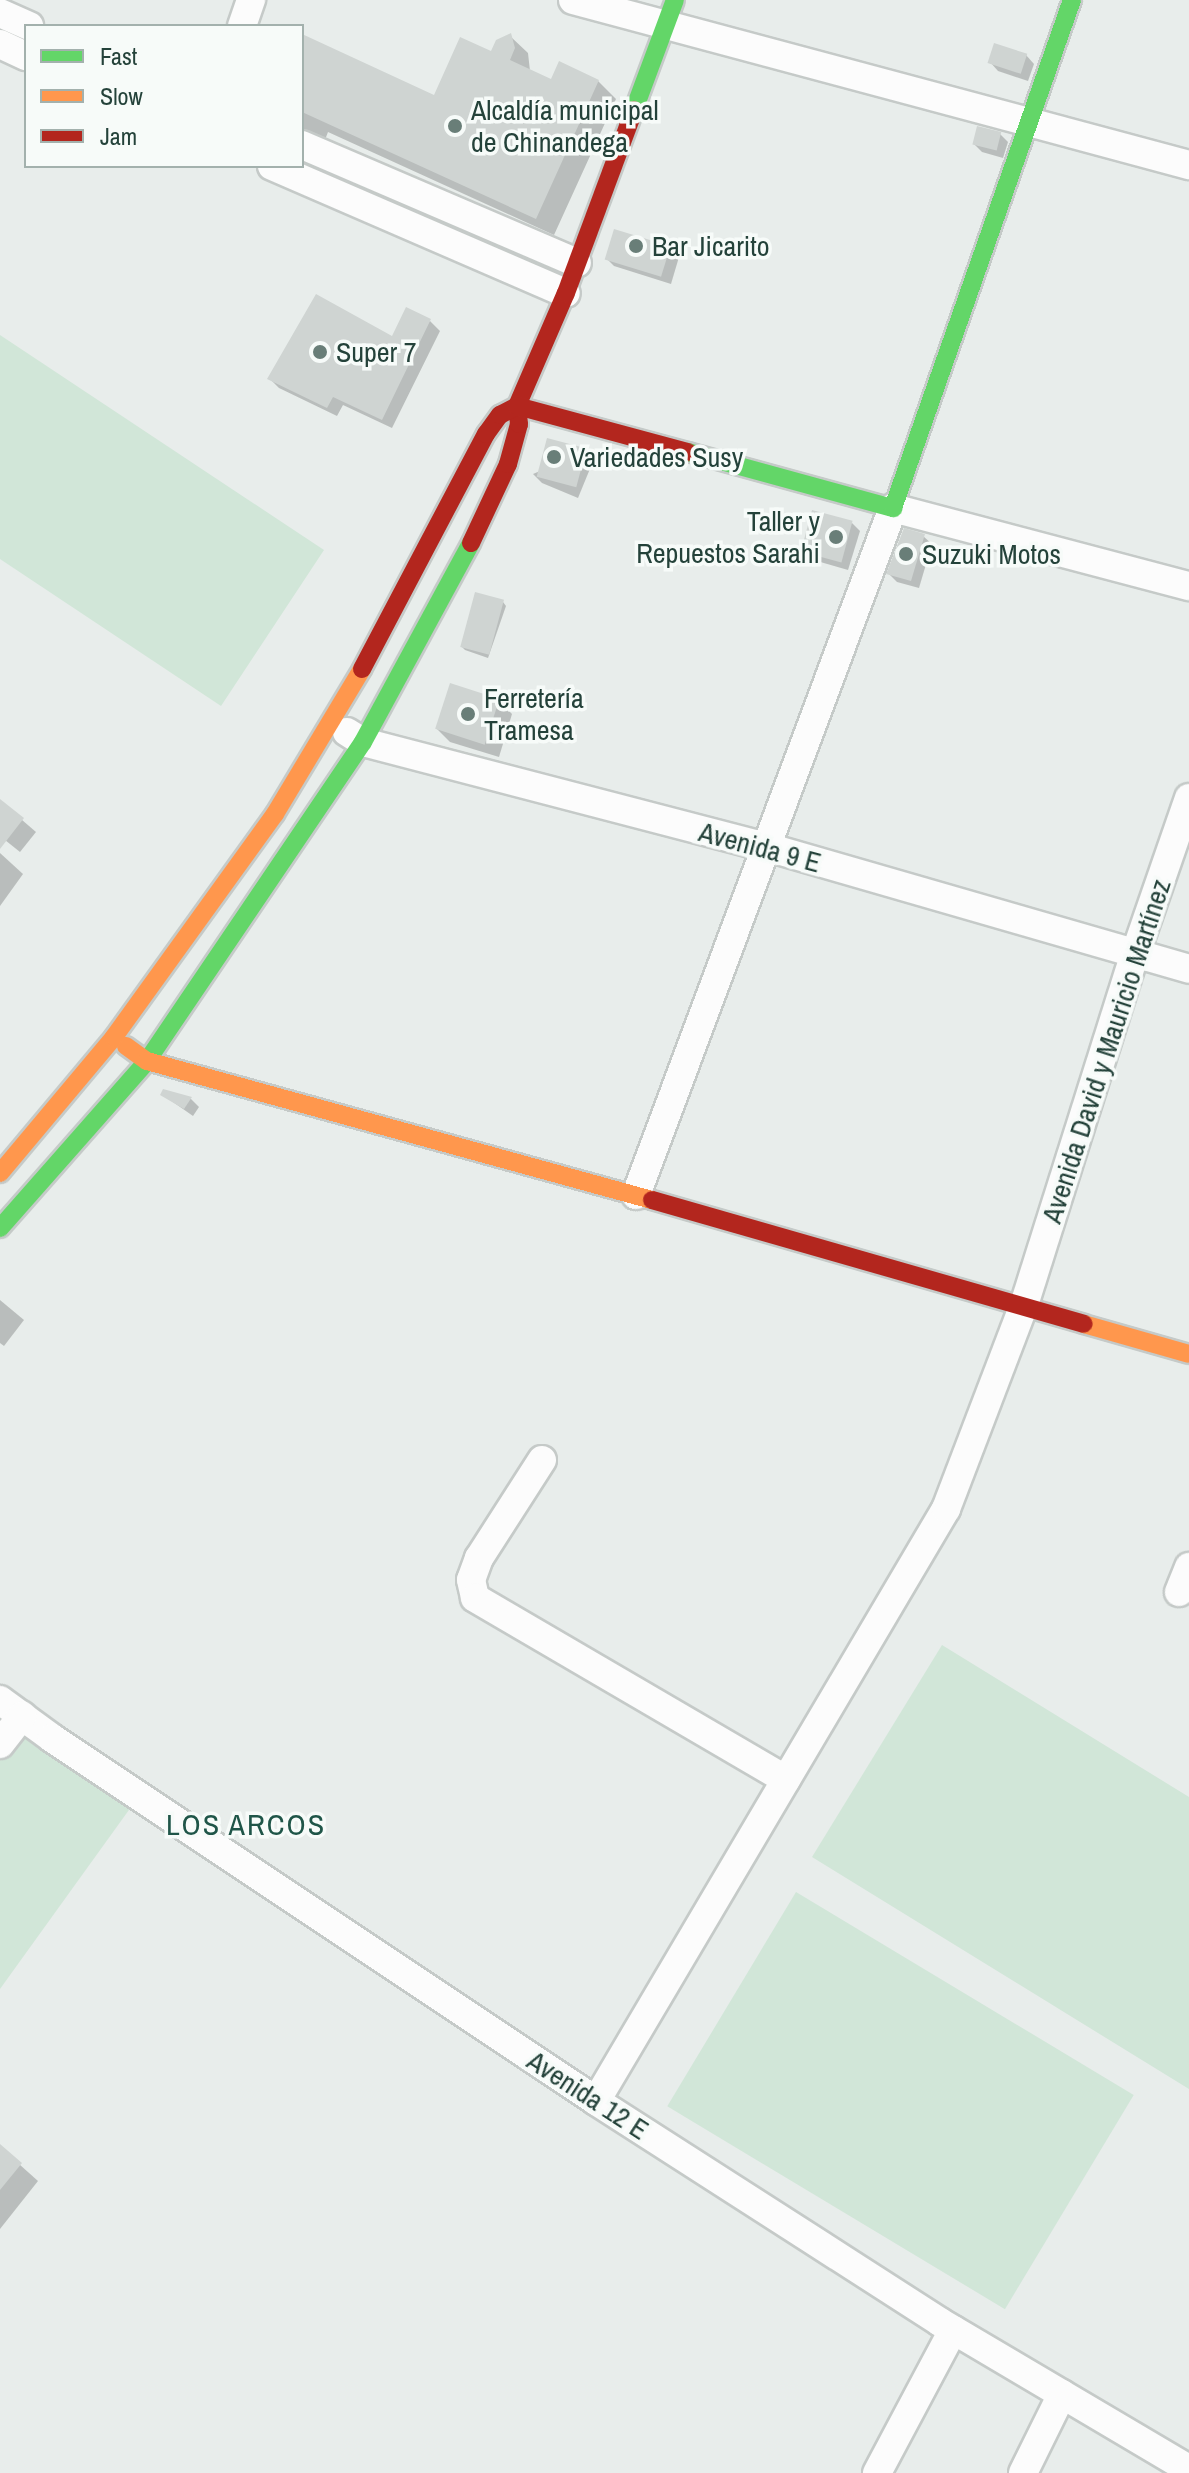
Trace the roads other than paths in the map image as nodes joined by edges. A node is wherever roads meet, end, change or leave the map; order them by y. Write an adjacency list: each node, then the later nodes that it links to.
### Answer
1 (251, 0): 7 (street)
2 (573, 0): 5 (street)
3 (1072, 0): 10 (street)
4 (0, 13): 6 (street)
5 (670, 13): 10 (street); 14 (street)
6 (25, 24)
7 (243, 24)
8 (0, 44): 9 (street)
9 (24, 55)
10 (1030, 122): 12 (street); 17 (street)
11 (304, 146): 14 (street)
12 (1189, 165)
13 (277, 168): 15 (street)
14 (577, 263): 15 (street)
15 (566, 293): 16 (street)
16 (517, 406): 17 (street); 19 (street); 20 (street)
17 (893, 508): 18 (street); 22 (street)
18 (1189, 586)
19 (333, 722): 20 (street, Avenida 9 E); 25 (street)
20 (363, 742): 22 (street, Avenida 9 E); 26 (street)
21 (1189, 798): 23 (street, Avenida David y Mauricio Martínez)
22 (767, 847): 23 (street, Avenida 9 E); 28 (street)
23 (1135, 954): 24 (street, Avenida 9 E); 30 (street, Avenida David y Mauricio Martínez)
24 (1189, 969)
25 (114, 1037): 26 (street); 27 (street)
26 (147, 1061): 28 (street); 29 (street)
27 (0, 1173)
28 (636, 1195): 30 (street)
29 (0, 1228)
30 (1024, 1305): 31 (street); 35 (street, Avenida David y Mauricio Martínez)
31 (1189, 1354)
32 (542, 1460): 35 (street)
33 (11, 1708): 34 (street); 36 (street, Avenida 12 E)
34 (0, 1744)
35 (786, 1780): 36 (street, Avenida David y Mauricio Martínez)
36 (596, 2101): 37 (street, Avenida 12 E)
37 (953, 2330): 38 (street, Avenida 12 E); 40 (street)
38 (1062, 2394): 39 (street, Avenida 12 E); 41 (street)
39 (1189, 2469)
40 (877, 2473)
41 (1023, 2473)

